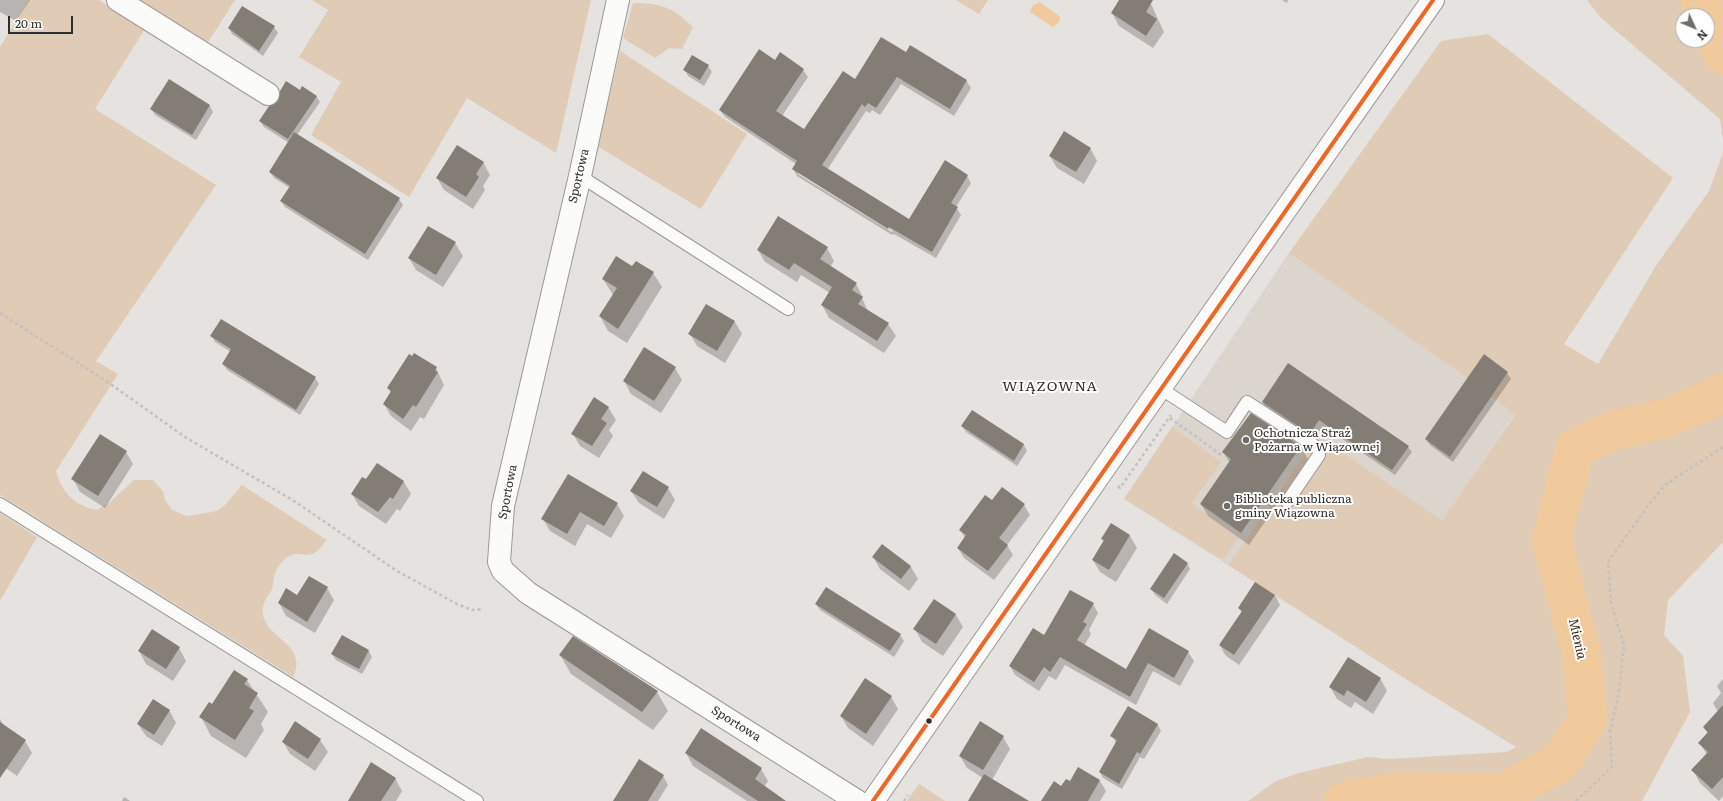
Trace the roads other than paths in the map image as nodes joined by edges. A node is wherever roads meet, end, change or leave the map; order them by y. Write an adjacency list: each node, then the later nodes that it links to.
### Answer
1 (118, 0): 4 (street)
2 (618, 0): 5 (street, Sportowa)
3 (1433, 0): 7 (street)
4 (268, 94)
5 (580, 176): 6 (lane); 11 (street, Sportowa)
6 (788, 309)
7 (1160, 388): 8 (lane); 12 (street)
8 (1287, 502)
9 (0, 504): 10 (lane)
10 (477, 801)
11 (857, 801)
12 (873, 801)

